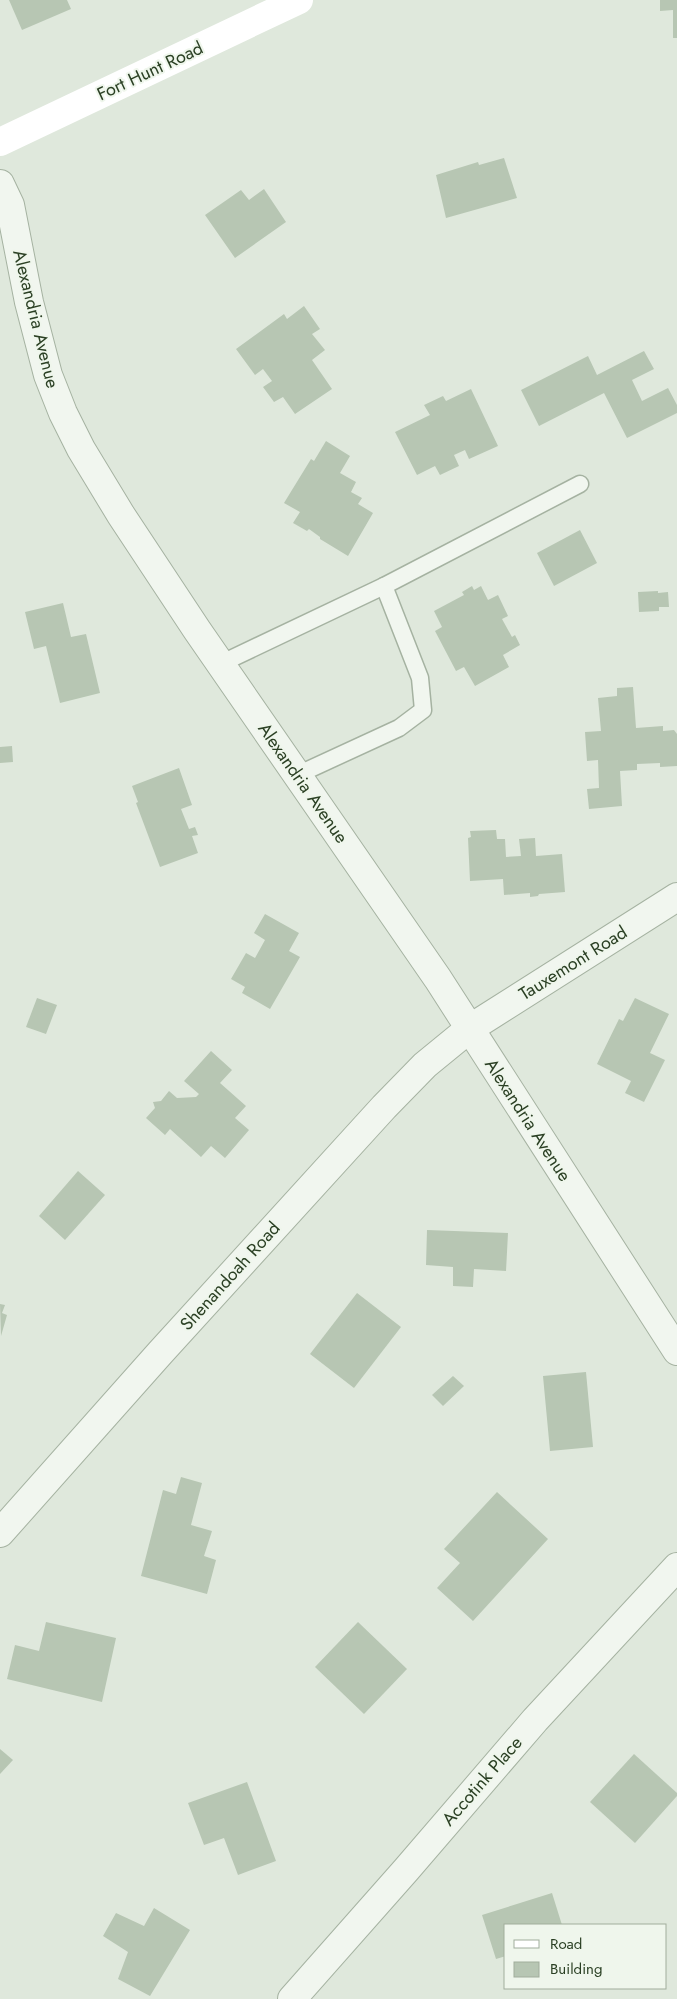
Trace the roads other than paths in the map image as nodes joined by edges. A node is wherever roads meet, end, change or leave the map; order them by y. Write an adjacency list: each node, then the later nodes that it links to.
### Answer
1 (299, 0): 2 (main road, Fort Hunt Road)
2 (0, 142)
3 (0, 184): 6 (street, Alexandria Avenue)
4 (580, 484): 5 (lane)
5 (384, 586): 6 (lane); 7 (lane)
6 (220, 664): 7 (street, Alexandria Avenue)
7 (297, 775): 9 (street, Alexandria Avenue)
8 (677, 897): 9 (street, Tauxemont Road)
9 (469, 1029): 10 (street, Alexandria Avenue); 11 (street, Shenandoah Road)
10 (677, 1351)
11 (0, 1533)
12 (677, 1568): 13 (street, Accotink Place)
13 (292, 1999)

